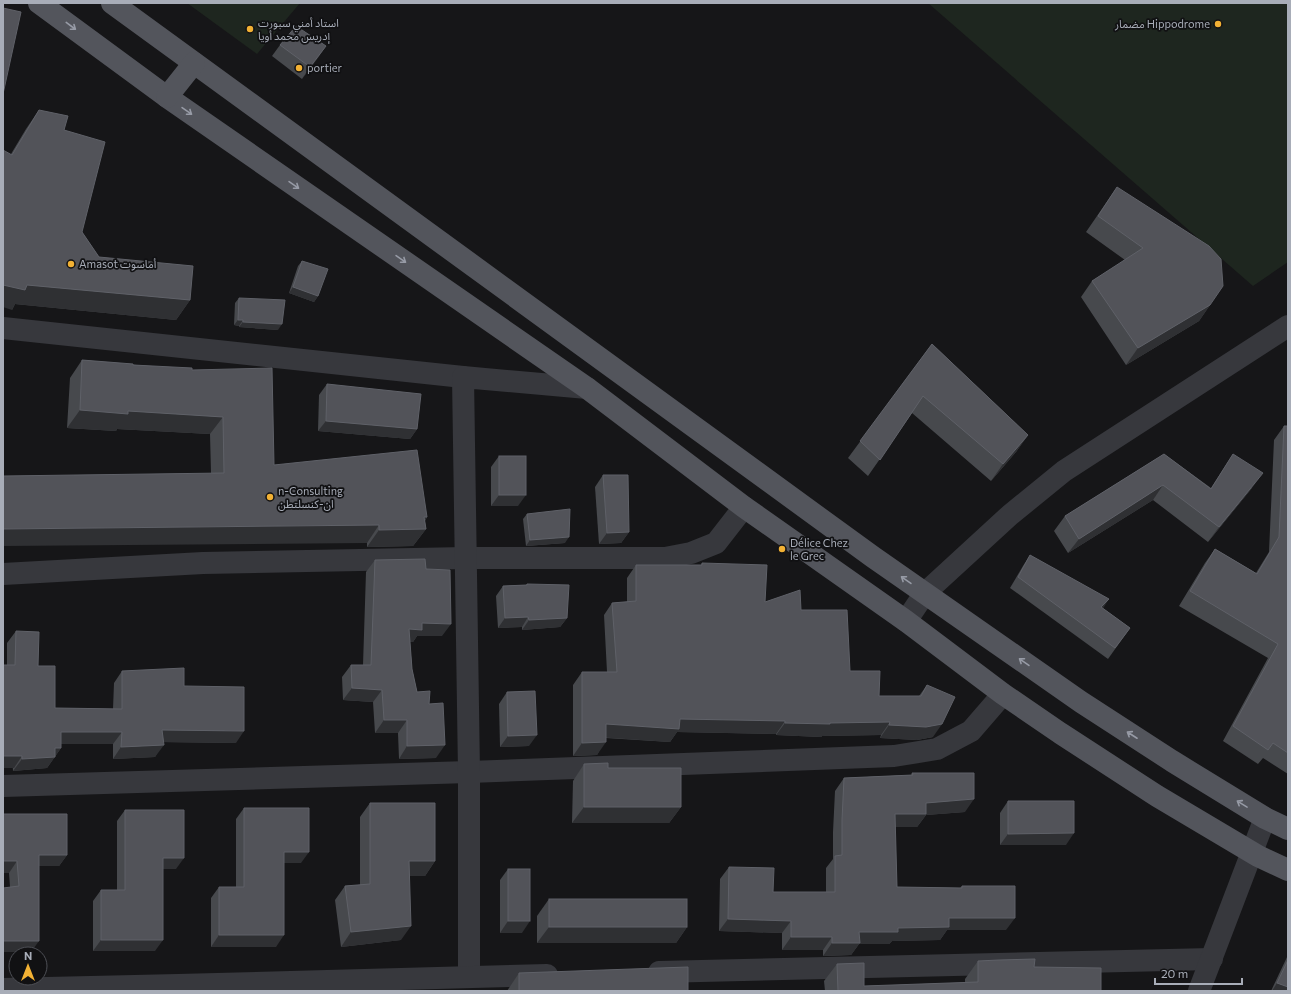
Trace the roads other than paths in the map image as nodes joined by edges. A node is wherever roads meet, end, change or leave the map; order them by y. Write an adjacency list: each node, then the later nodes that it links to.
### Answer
1 (39, 3): 4 (main road, one-way to 4)
2 (112, 3): 3 (main road)
3 (194, 63): 4 (main road); 12 (main road, one-way to 3)
4 (167, 97): 8 (main road, one-way to 8)
5 (1288, 326): 12 (street)
6 (3, 328): 7 (street)
7 (463, 377): 8 (street); 10 (street)
8 (588, 388): 9 (main road)
9 (744, 507): 10 (street); 13 (main road)
10 (466, 558): 11 (street); 15 (street)
11 (3, 574)
12 (925, 593): 13 (street); 17 (main road, one-way to 12)
13 (906, 621): 14 (main road)
14 (1003, 694): 15 (street); 19 (main road)
15 (469, 772): 16 (street); 24 (street)
16 (3, 786)
17 (1265, 818): 18 (main road); 19 (street)
18 (1288, 829)
19 (1252, 852): 20 (main road); 21 (street)
20 (1288, 870)
21 (1212, 959): 22 (street); 27 (street)
22 (637, 973)
23 (565, 974): 24 (street)
24 (469, 977): 25 (street)
25 (354, 986): 26 (street)
26 (3, 989)
27 (1199, 991)

